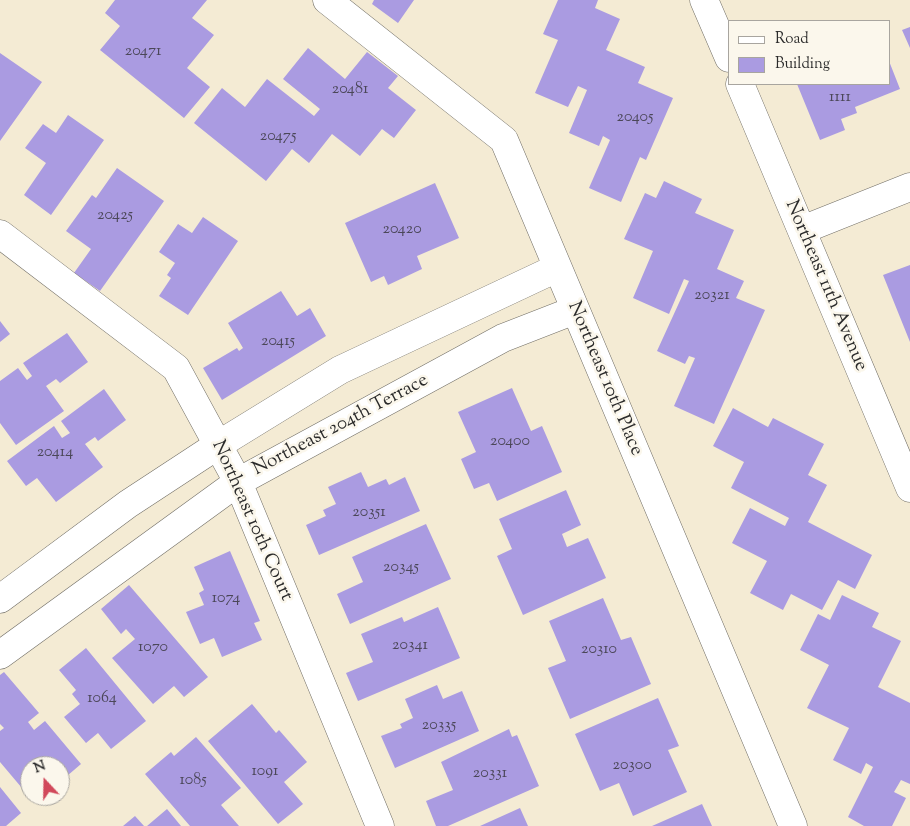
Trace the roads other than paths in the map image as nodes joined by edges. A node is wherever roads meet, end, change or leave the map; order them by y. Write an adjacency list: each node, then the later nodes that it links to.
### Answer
1 (327, 0): 8 (street, Northeast 10th Place)
2 (704, 0): 3 (street)
3 (728, 56)
4 (740, 85): 6 (street, Northeast 11th Avenue)
5 (910, 187): 6 (street)
6 (802, 230): 12 (street, Northeast 11th Avenue)
7 (0, 234): 10 (street, Northeast 10th Court)
8 (557, 268): 9 (street, Northeast 10th Place); 10 (street)
9 (575, 310): 11 (street, Northeast 204th Terrace); 16 (street, Northeast 10th Place)
10 (218, 445): 11 (street, Northeast 10th Court); 13 (street)
11 (238, 482): 14 (street, Northeast 204th Terrace); 15 (street, Northeast 10th Court)
12 (910, 488)
13 (0, 599)
14 (0, 655)
15 (375, 824)
16 (793, 826)

